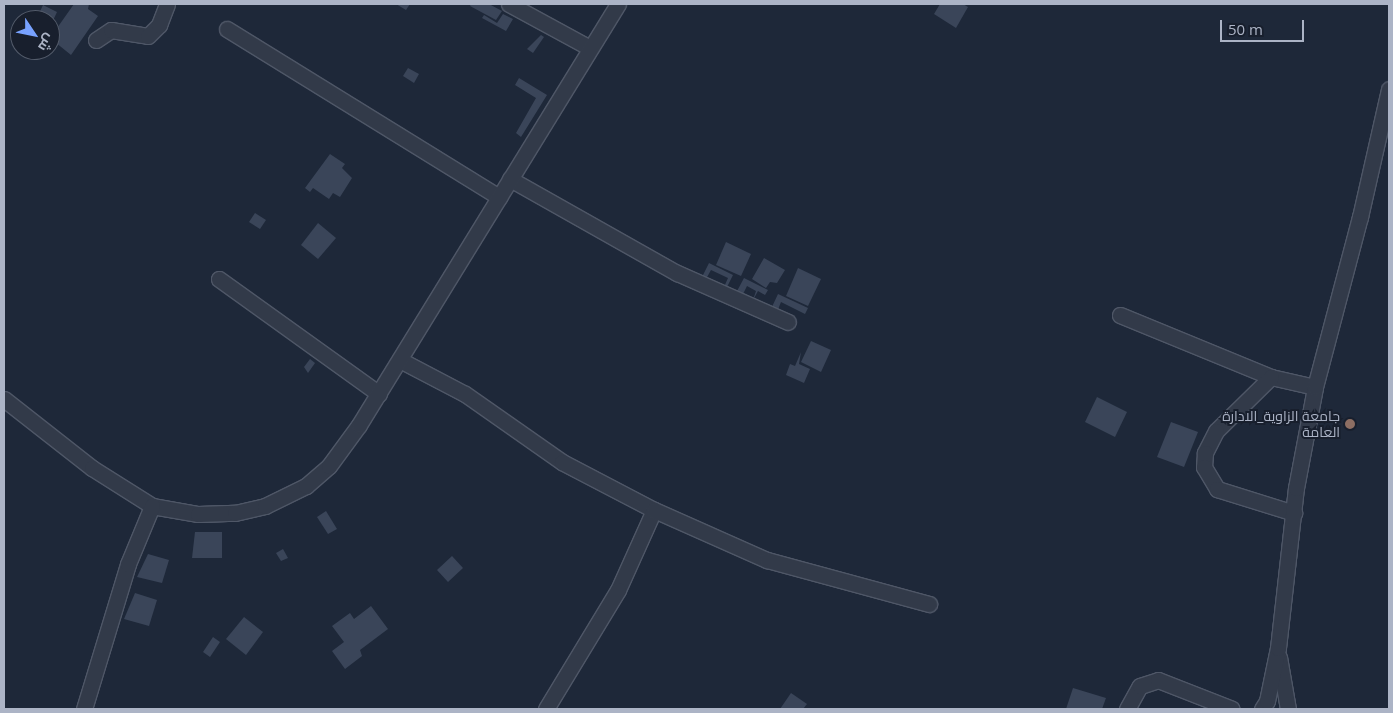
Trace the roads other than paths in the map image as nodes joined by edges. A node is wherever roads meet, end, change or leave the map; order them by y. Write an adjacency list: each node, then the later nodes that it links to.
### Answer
1 (167, 4): 5 (street)
2 (509, 4): 6 (street)
3 (618, 4): 6 (street)
4 (227, 29): 9 (street)
5 (96, 40)
6 (590, 48): 8 (street)
7 (1389, 89): 15 (street)
8 (510, 179): 9 (street); 12 (street)
9 (499, 197): 13 (street)
10 (219, 279): 16 (street)
11 (1120, 315): 14 (street)
12 (788, 322)
13 (400, 360): 16 (street); 19 (street)
14 (1270, 377): 15 (street); 20 (street)
15 (1315, 387): 20 (street)
16 (379, 394): 18 (street)
17 (4, 399): 18 (street)
18 (152, 506): 23 (street)
19 (654, 510): 21 (street); 24 (street)
20 (1294, 513): 22 (street)
21 (929, 604)
22 (1278, 648): 27 (street); 28 (street)
23 (84, 709)
24 (546, 709)
25 (1126, 709): 26 (street)
26 (1232, 709)
27 (1262, 709)
28 (1288, 709)

